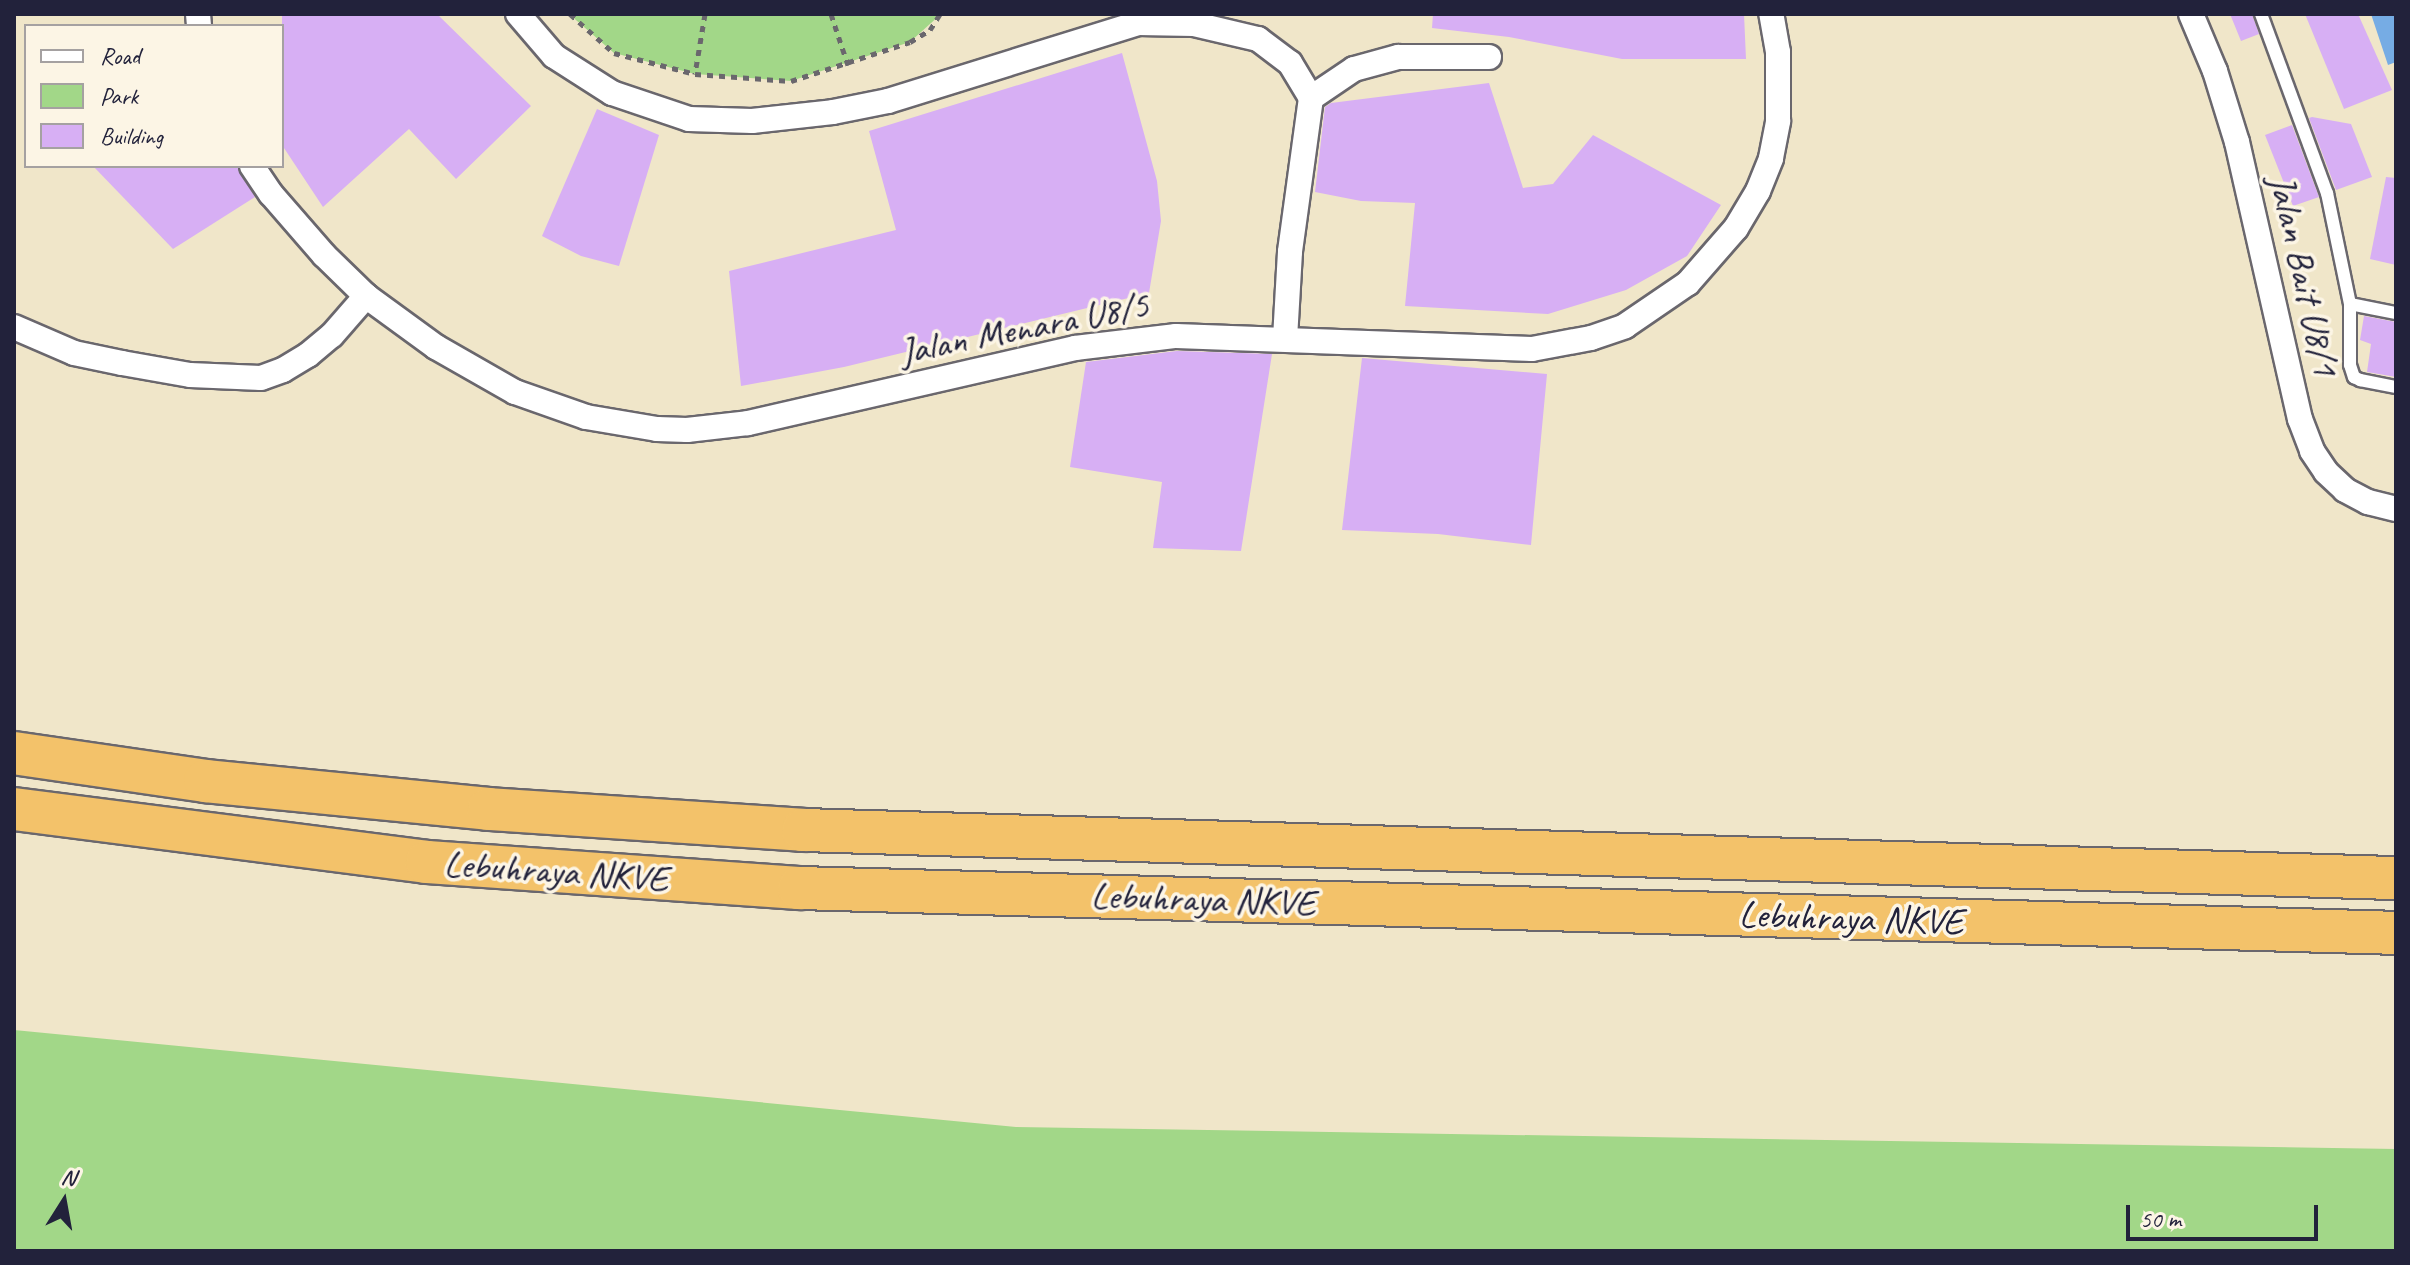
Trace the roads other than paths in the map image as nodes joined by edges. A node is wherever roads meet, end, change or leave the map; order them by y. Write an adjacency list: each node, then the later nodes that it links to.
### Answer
1 (518, 14): 6 (street)
2 (1771, 14): 12 (street, Jalan Menara U8/5)
3 (2191, 14): 14 (street, Jalan Bait U8/1)
4 (2261, 14): 9 (lane)
5 (1489, 57): 6 (street)
6 (1311, 98): 12 (street)
7 (253, 168): 8 (street, Jalan Menara U8/5)
8 (366, 296): 11 (street); 12 (street, Jalan Menara U8/5)
9 (2350, 304): 10 (lane); 13 (lane)
10 (2396, 313)
11 (14, 327)
12 (1285, 339)
13 (2396, 387)
14 (2396, 509)
15 (14, 753): 17 (highway, Lebuhraya NKVE)
16 (14, 809): 18 (highway, Lebuhraya NKVE)
17 (2396, 878)
18 (2396, 933)

